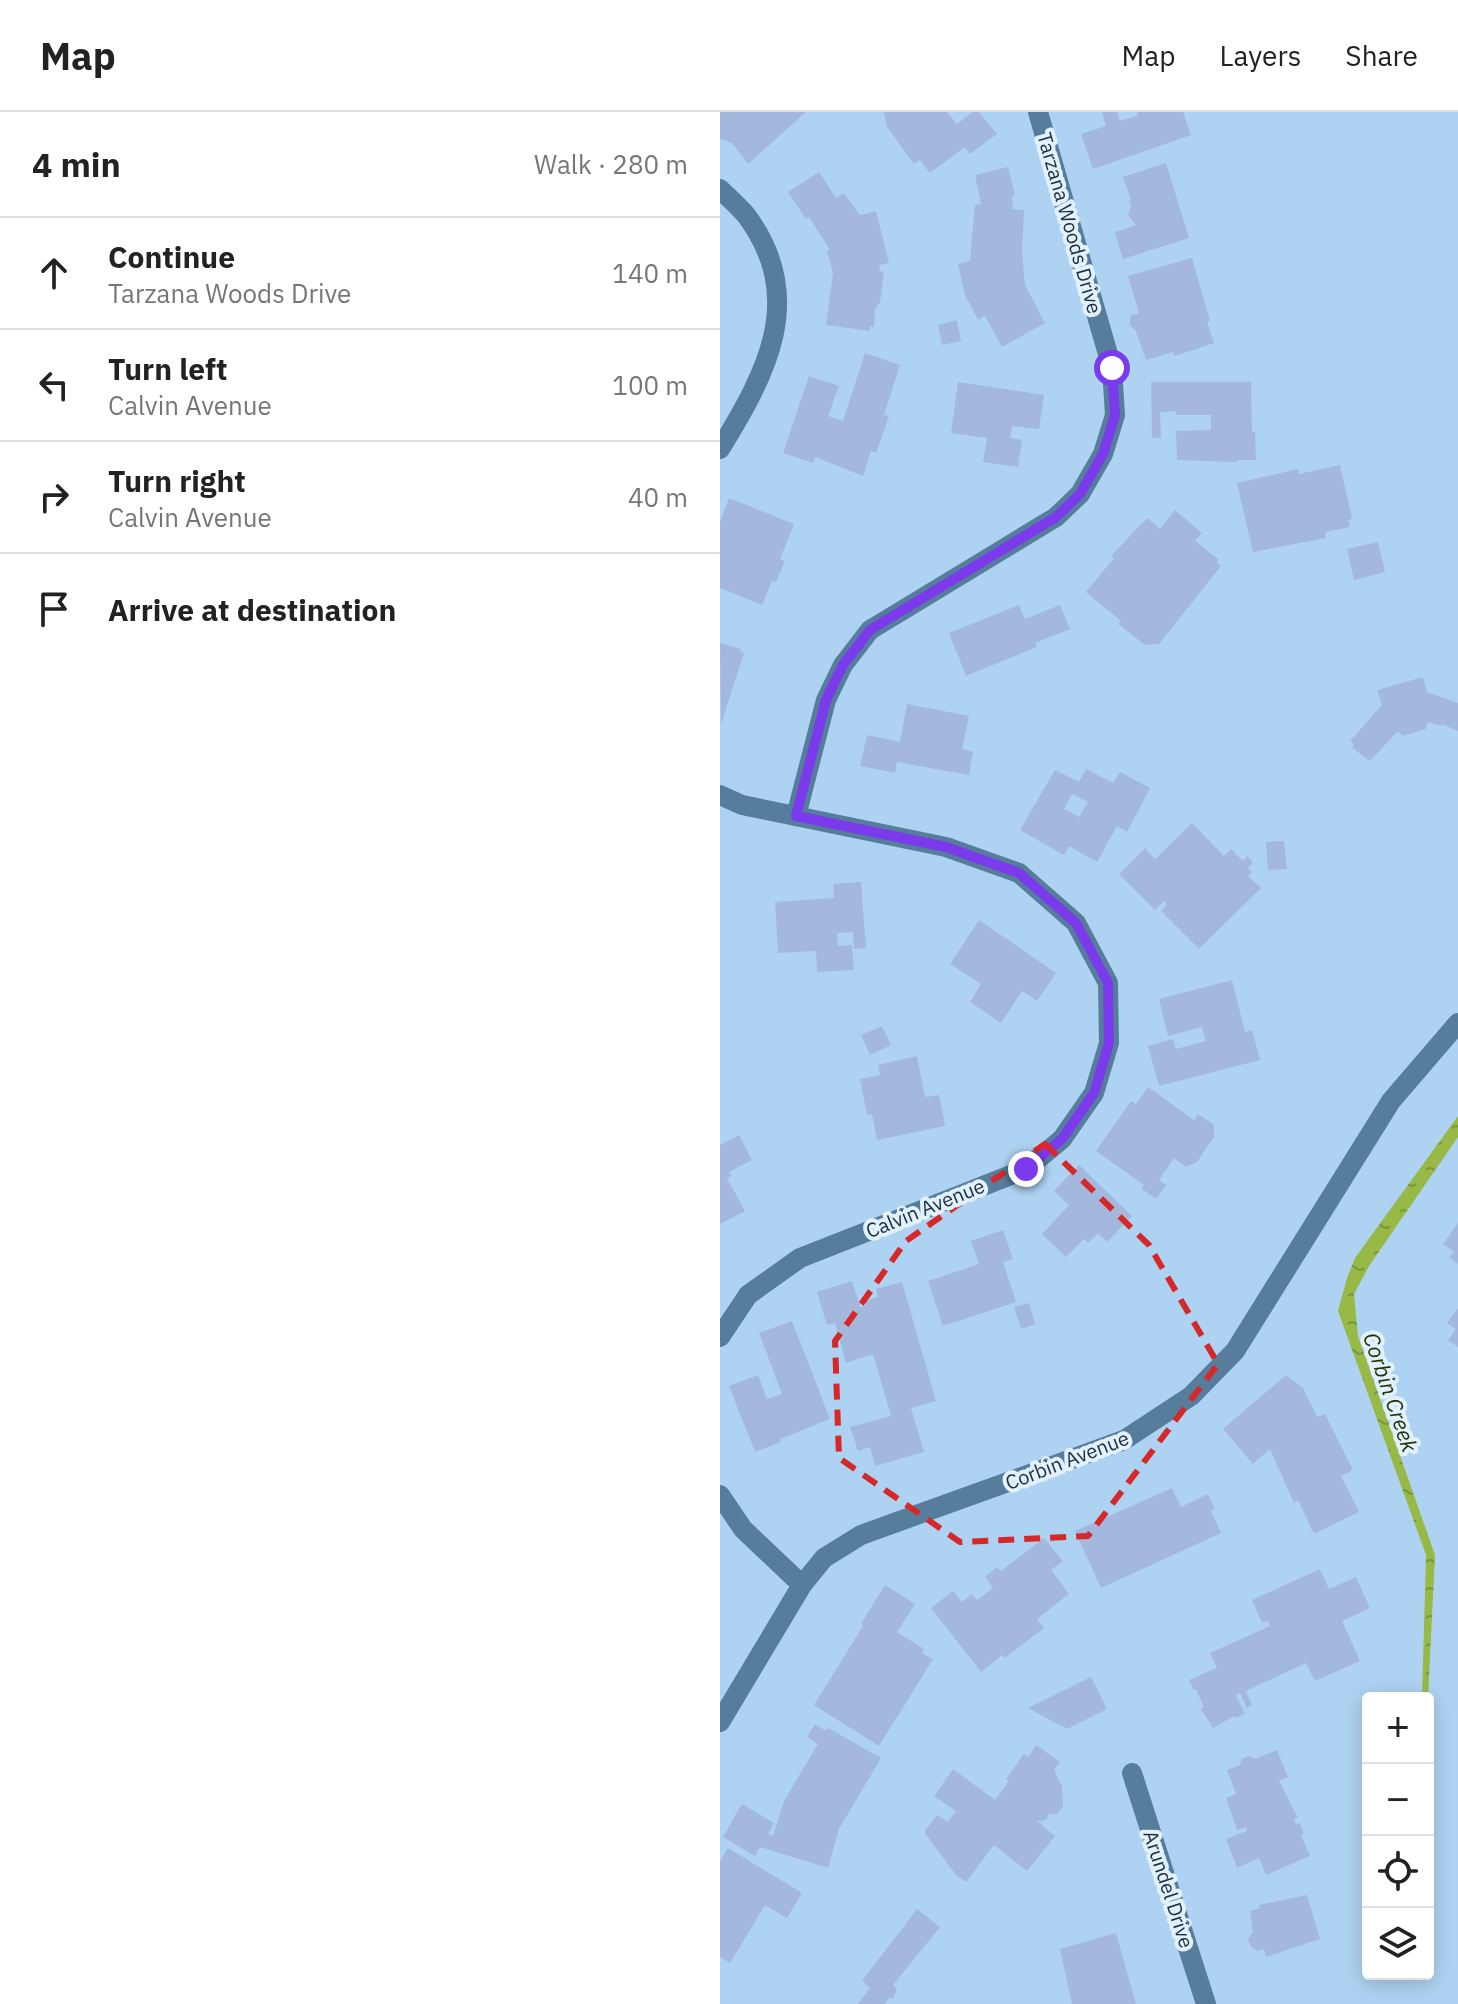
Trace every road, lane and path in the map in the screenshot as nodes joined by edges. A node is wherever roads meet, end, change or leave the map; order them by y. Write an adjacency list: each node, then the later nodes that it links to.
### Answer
1 (1038, 112): 5 (street, Tarzana Woods Drive)
2 (720, 189): 3 (street)
3 (720, 449)
4 (720, 795): 5 (street, Calvin Avenue)
5 (796, 816): 7 (street, Calvin Avenue)
6 (1458, 1023): 9 (street, Corbin Avenue)
7 (720, 1337)
8 (720, 1495): 9 (street)
9 (802, 1585): 10 (street, Corbin Avenue)
10 (720, 1722)
11 (1132, 1773): 12 (street, Arundel Drive)
12 (1206, 2004)

